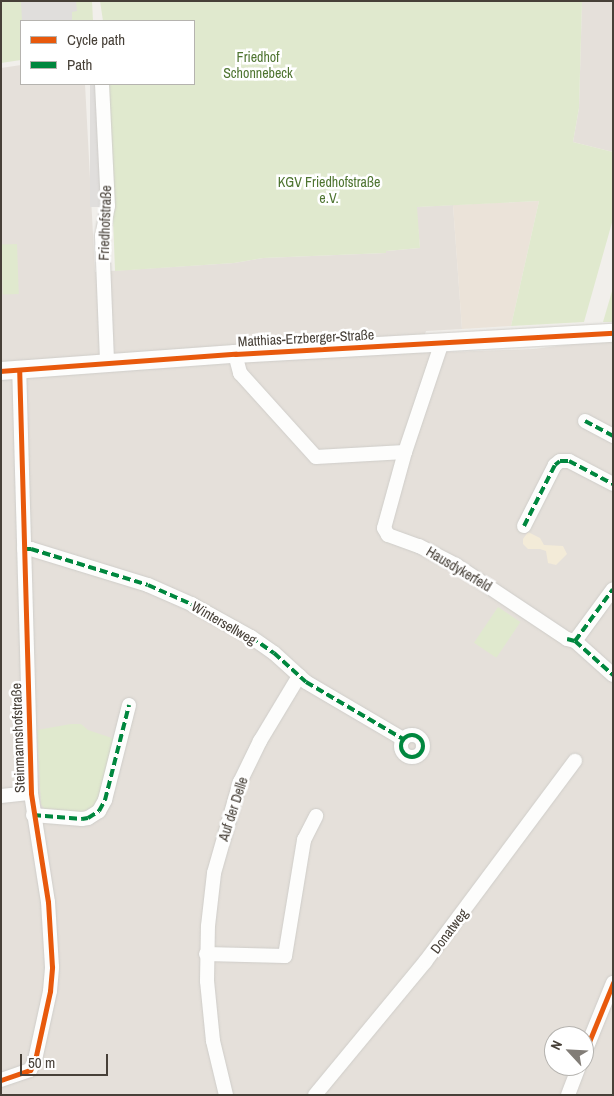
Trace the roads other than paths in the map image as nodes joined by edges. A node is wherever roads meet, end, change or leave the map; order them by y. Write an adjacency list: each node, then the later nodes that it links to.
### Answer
1 (102, 85): 5 (street, Friedhofstraße)
2 (613, 333): 3 (street, Matthias-Erzberger-Straße)
3 (442, 342): 4 (street, Matthias-Erzberger-Straße); 10 (street, Hausdykerfeld)
4 (235, 354): 5 (street, Matthias-Erzberger-Straße); 10 (street)
5 (107, 363): 6 (street, Matthias-Erzberger-Straße)
6 (19, 370): 7 (street, Matthias-Erzberger-Straße); 13 (street, Steinmannshofstraße)
7 (1, 371)
8 (585, 421): 9 (street)
9 (613, 436)
10 (406, 452): 15 (street, Hausdykerfeld)
11 (613, 484): 12 (street)
12 (524, 526)
13 (24, 549): 17 (street, Wintersellweg); 21 (street, Steinmannshofstraße)
14 (613, 589): 15 (street)
15 (575, 641): 16 (street, Hausdykerfeld)
16 (613, 675)
17 (299, 676): 19 (street, Wintersellweg); 25 (street, Auf der Delle)
18 (129, 705): 23 (street)
19 (403, 739)
20 (575, 761): 31 (street, Donatweg)
21 (31, 793): 22 (street, Steinmannshofstraße); 23 (street, Steinmannshofstraße)
22 (1, 796)
23 (33, 815): 29 (street, Steinmannshofstraße)
24 (316, 816): 25 (street)
25 (206, 954): 30 (street, Auf der Delle)
26 (613, 983): 27 (street)
27 (594, 1030)
28 (575, 1076): 32 (street)
29 (1, 1080)
30 (226, 1095)
31 (315, 1095)
32 (568, 1095)

